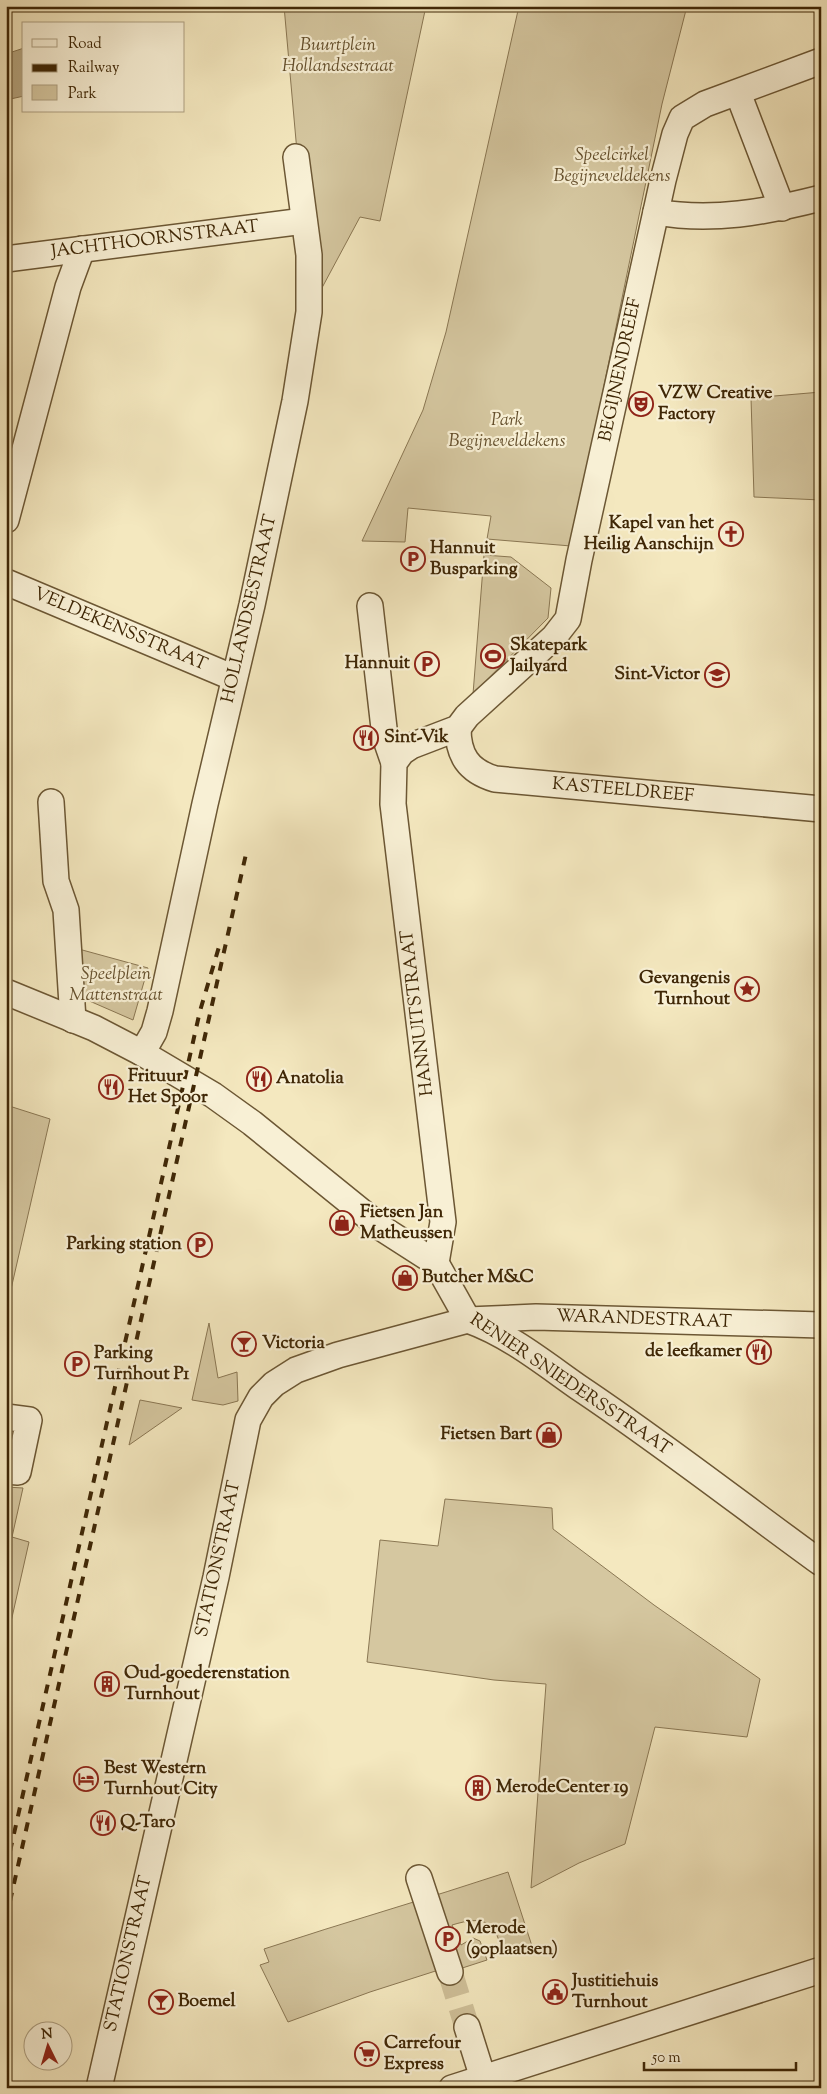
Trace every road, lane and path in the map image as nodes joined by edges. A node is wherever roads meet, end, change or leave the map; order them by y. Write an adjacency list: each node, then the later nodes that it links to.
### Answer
1 (821, 61): 2 (street, BEGIJNENDREEF)
2 (738, 93): 5 (street); 6 (street, BEGIJNENDREEF)
3 (296, 157): 7 (street, HOLLANDSESTRAAT)
4 (821, 198): 5 (street)
5 (782, 208): 6 (street)
6 (656, 212): 14 (street, BEGIJNENDREEF)
7 (304, 221): 8 (street, JACHTHOORNSTRAAT); 13 (street, HOLLANDSESTRAAT)
8 (82, 248): 9 (street, JACHTHOORNSTRAAT); 10 (street)
9 (6, 258)
10 (6, 520)
11 (6, 582): 13 (street, VELDEKENSSTRAAT)
12 (370, 606): 15 (street, HANNUITSTRAAT)
13 (234, 678): 20 (street, HOLLANDSESTRAAT)
14 (458, 728): 15 (street); 17 (street, KASTEELDREEF)
15 (394, 763): 21 (street, HANNUITSTRAAT)
16 (51, 802): 19 (street)
17 (821, 809)
18 (6, 992): 19 (street, RENIER SNIEDERSSTRAAT)
19 (73, 1020): 20 (street, RENIER SNIEDERSSTRAAT)
20 (142, 1053): 21 (street, RENIER SNIEDERSSTRAAT)
21 (436, 1263): 22 (street, RENIER SNIEDERSSTRAAT)
22 (468, 1320): 23 (street, WARANDESTRAAT); 26 (street, RENIER SNIEDERSSTRAAT); 32 (street, STATIONSTRAAT)
23 (821, 1325)
24 (6, 1418): 25 (street)
25 (6, 1472)
26 (821, 1563)
27 (420, 1878): 29 (street)
28 (821, 1970): 31 (street)
29 (450, 1972)
30 (467, 2027): 31 (street)
31 (483, 2078): 33 (street)
32 (98, 2088)
33 (452, 2088)

